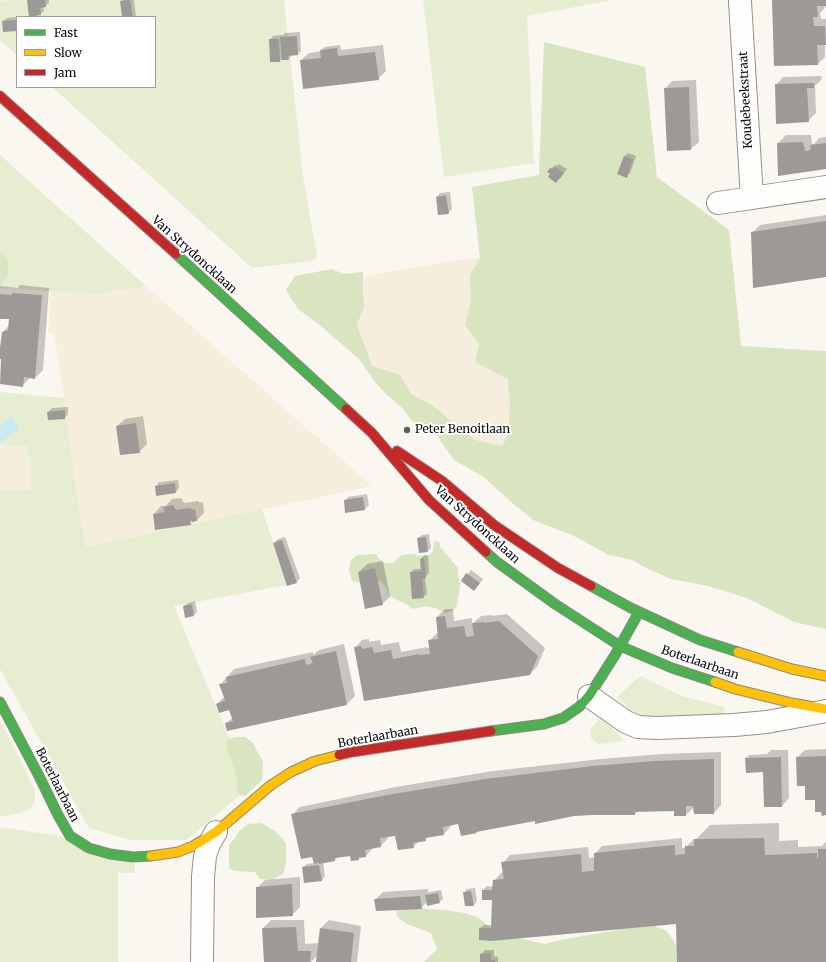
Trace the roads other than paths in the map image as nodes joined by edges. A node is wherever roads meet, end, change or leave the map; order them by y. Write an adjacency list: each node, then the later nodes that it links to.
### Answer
1 (740, 2): 4 (street, Koudebeekstraat)
2 (0, 96): 6 (main road, Van Strydoncklaan)
3 (826, 188): 4 (street)
4 (752, 198): 5 (street)
5 (718, 203)
6 (372, 433): 7 (main road, Van Strydoncklaan); 8 (main road, Van Strydoncklaan)
7 (639, 612): 8 (main road); 9 (main road, Boterlaarbaan)
8 (620, 646): 10 (main road, Boterlaarbaan); 12 (main road, Boterlaarbaan)
9 (826, 676)
10 (589, 696): 12 (street); 13 (main road, Boterlaarbaan)
11 (0, 702): 13 (main road, Boterlaarbaan)
12 (826, 710)
13 (216, 832): 14 (street)
14 (202, 962)

